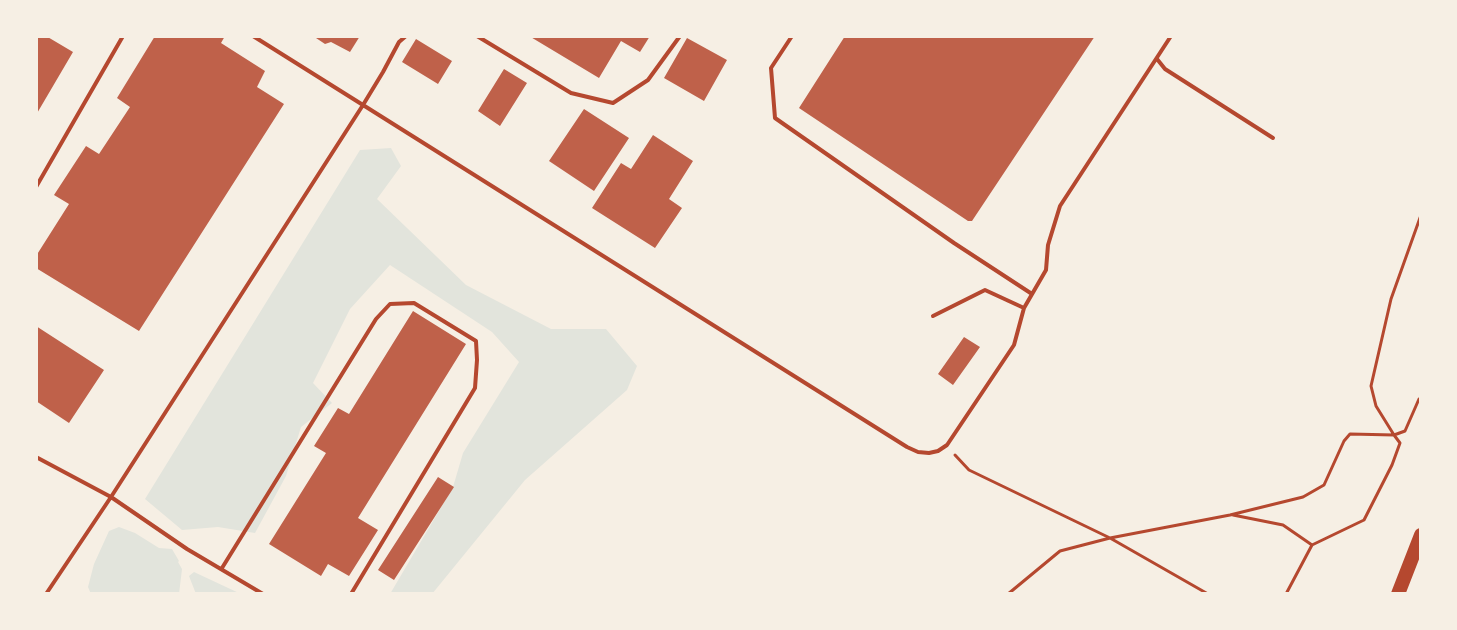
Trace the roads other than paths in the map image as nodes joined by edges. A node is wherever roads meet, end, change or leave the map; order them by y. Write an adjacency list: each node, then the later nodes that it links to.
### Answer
1 (123, 36): 11 (lane)
2 (253, 36): 9 (lane)
3 (406, 36): 9 (lane)
4 (478, 36): 5 (lane)
5 (680, 36)
6 (792, 36): 12 (lane)
7 (1171, 36): 8 (lane)
8 (1157, 59): 10 (lane); 12 (lane)
9 (363, 105): 13 (lane); 16 (lane)
10 (1273, 138)
11 (36, 188)
12 (1032, 294): 13 (lane)
13 (1024, 308): 14 (lane)
14 (933, 316)
15 (36, 456): 16 (lane)
16 (111, 497): 18 (lane); 19 (lane)
17 (1421, 536): 22 (highway)
18 (222, 568): 20 (lane); 21 (lane)
19 (46, 594)
20 (263, 594)
21 (351, 594)
22 (1398, 594)

